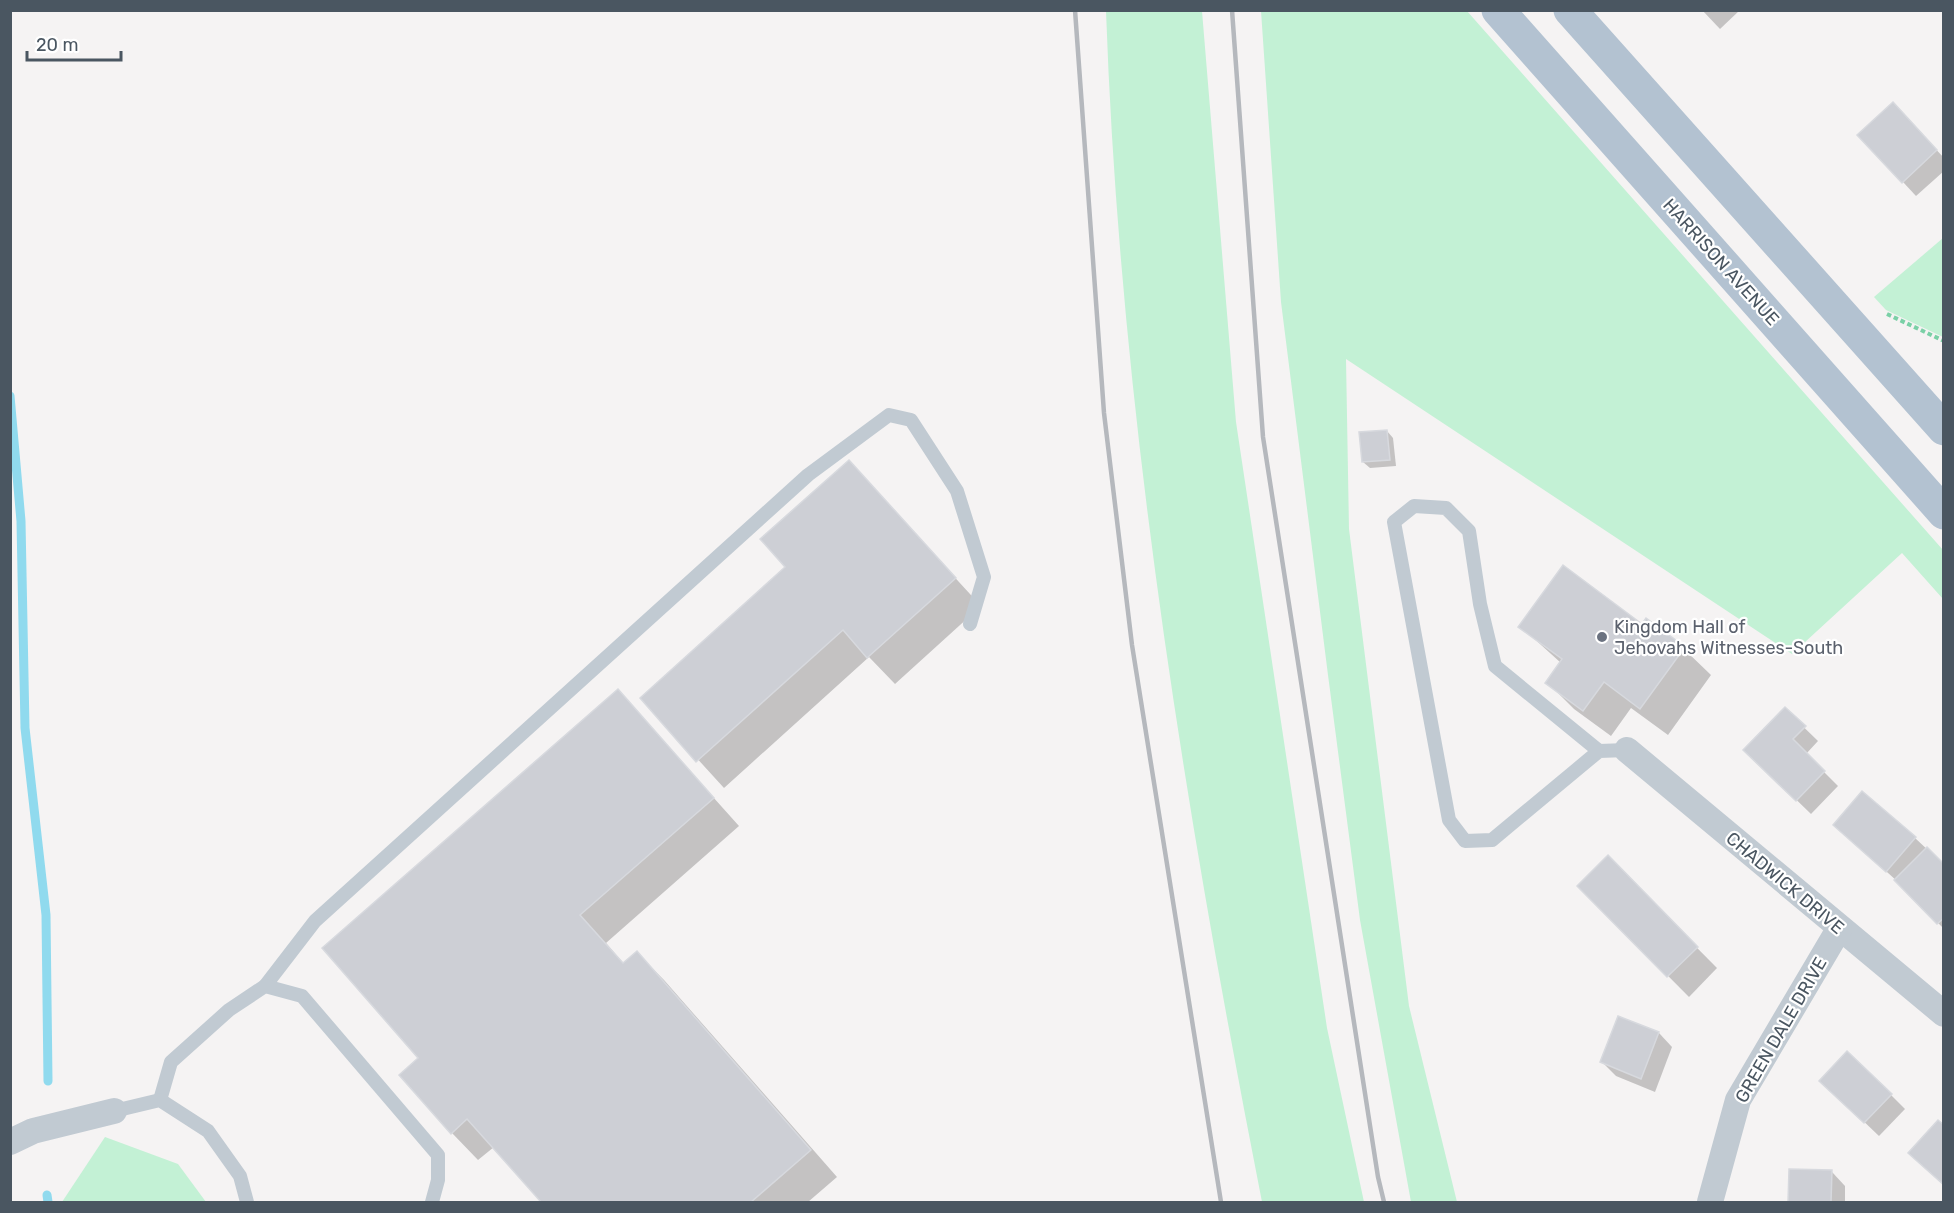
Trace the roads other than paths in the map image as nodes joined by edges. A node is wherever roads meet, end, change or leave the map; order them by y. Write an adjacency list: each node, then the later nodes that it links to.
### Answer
1 (1498, 10): 4 (main road, HARRISON AVENUE)
2 (1570, 10): 3 (main road)
3 (1944, 429)
4 (1944, 513)
5 (970, 624): 9 (lane)
6 (1627, 750): 7 (lane); 8 (street, CHADWICK DRIVE)
7 (1599, 751): 7 (lane)
8 (1839, 929): 10 (street, CHADWICK DRIVE); 16 (street, GREEN DALE DRIVE)
9 (265, 986): 11 (lane); 15 (lane)
10 (1944, 1014)
11 (160, 1100): 12 (lane); 14 (lane)
12 (114, 1111): 13 (street)
13 (10, 1142)
14 (247, 1203)
15 (432, 1203)
16 (1710, 1203)

